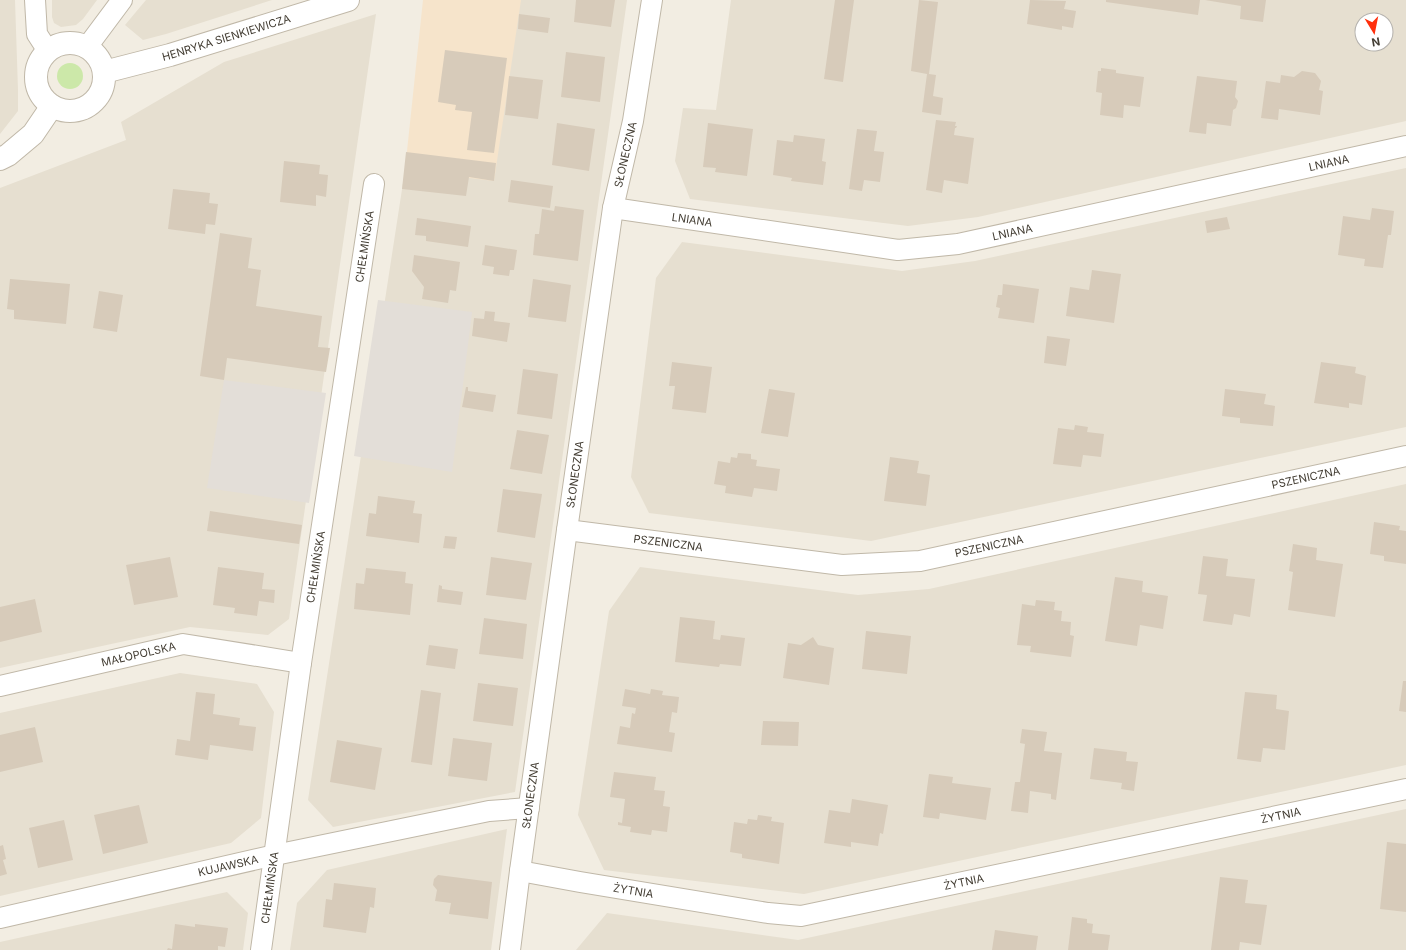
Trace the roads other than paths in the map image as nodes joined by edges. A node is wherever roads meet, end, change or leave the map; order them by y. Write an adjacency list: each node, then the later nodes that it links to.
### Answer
1 (35, 0): 6 (street)
2 (122, 0): 5 (street)
3 (348, 0): 7 (street, HENRYKA SIENKIEWICZA)
4 (652, 0): 12 (street, SŁONECZNA)
5 (86, 47): 6 (street); 7 (street)
6 (48, 51): 8 (street)
7 (104, 72): 8 (street)
8 (52, 106): 10 (street)
9 (1406, 146): 12 (street, LNIANA)
10 (0, 159)
11 (374, 184): 15 (street, CHEŁMIŃSKA)
12 (613, 208): 14 (street, SŁONECZNA)
13 (1406, 456): 14 (street, PSZENICZNA)
14 (567, 530): 18 (street, SŁONECZNA)
15 (301, 663): 16 (street, MAŁOPOLSKA); 19 (street, CHEŁMIŃSKA)
16 (0, 686)
17 (1406, 789): 20 (street, ŻYTNIA)
18 (529, 808): 19 (street, KUJAWSKA); 20 (street, SŁONECZNA)
19 (275, 855): 21 (street, KUJAWSKA); 22 (street, CHEŁMIŃSKA)
20 (520, 871): 23 (street, SŁONECZNA)
21 (0, 918)
22 (261, 950)
23 (510, 950)

